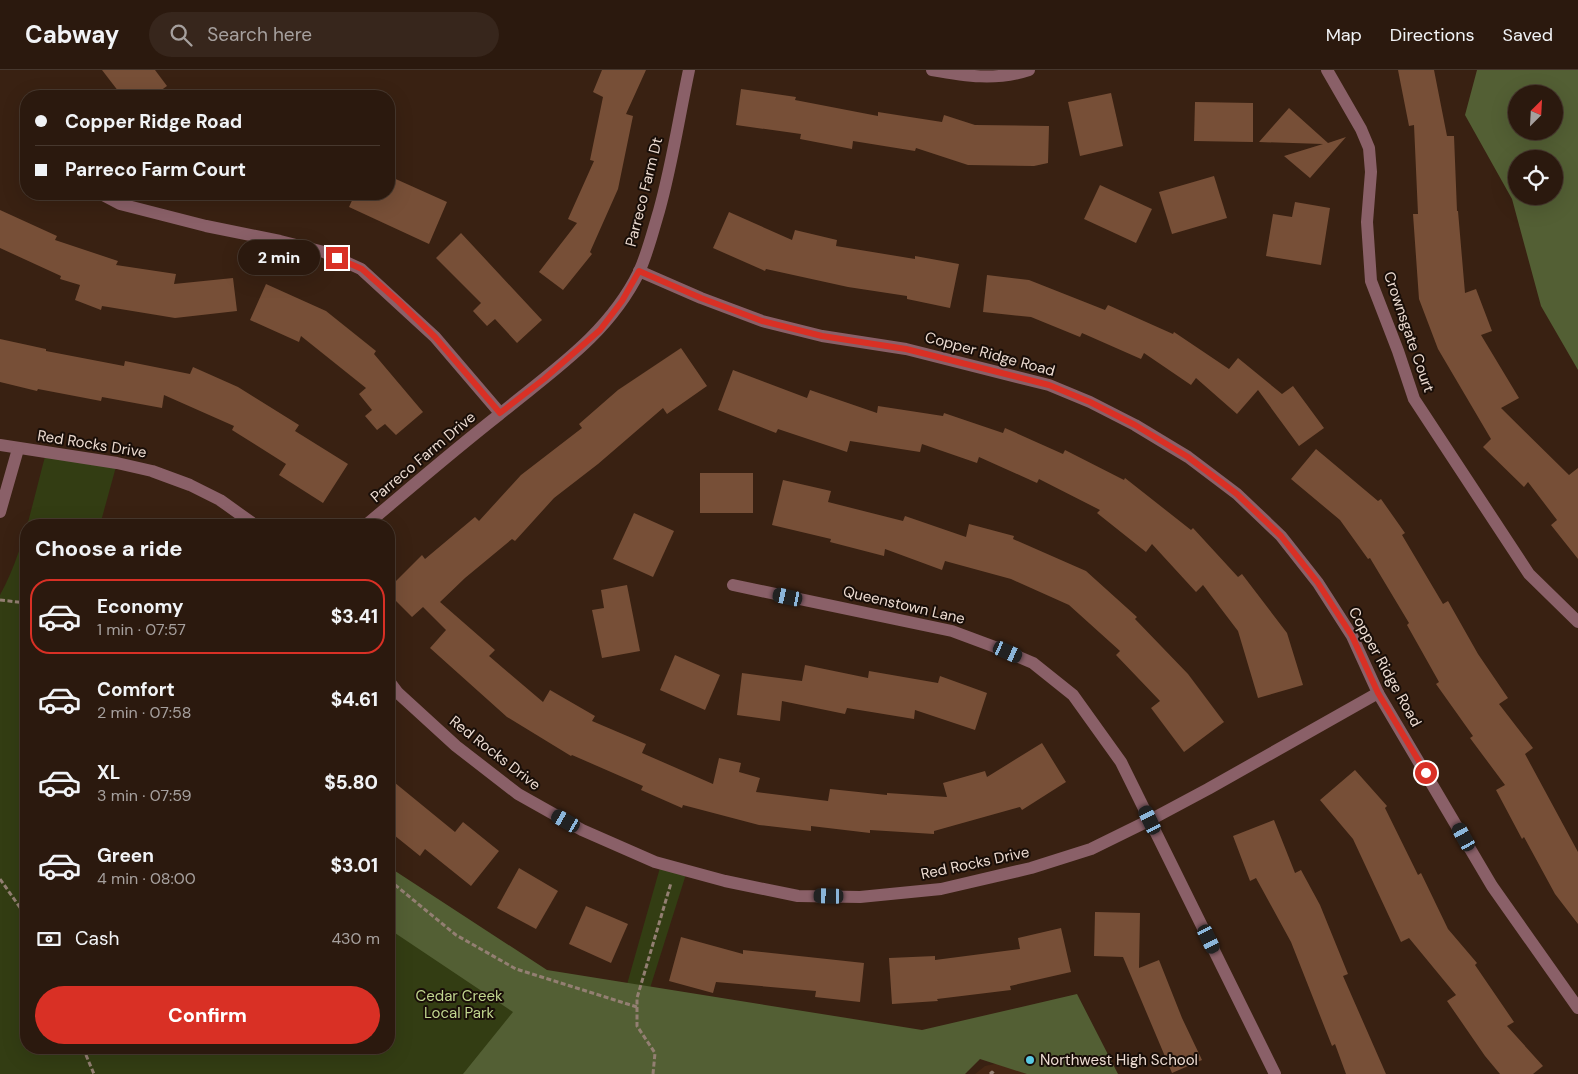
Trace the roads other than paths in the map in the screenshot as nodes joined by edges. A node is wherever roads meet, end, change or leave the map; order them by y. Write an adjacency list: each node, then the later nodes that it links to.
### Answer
1 (688, 70): 6 (street, Parreco Farm Dt)
2 (932, 70): 3 (street)
3 (1029, 70)
4 (1327, 70): 14 (street, Crownsgate Court)
5 (112, 200): 7 (street)
6 (639, 271): 7 (street, Parreco Farm Dt); 16 (street, Copper Ridge Road)
7 (500, 413): 12 (street, Parreco Farm Drive)
8 (0, 445): 9 (street, Red Rocks Drive)
9 (18, 449): 10 (street); 11 (street, Red Rocks Drive)
10 (0, 512)
11 (247, 519)
12 (373, 519)
13 (732, 585): 17 (street, Queenstown Lane)
14 (1578, 622)
15 (395, 689): 17 (street, Red Rocks Drive)
16 (1378, 693): 17 (street, Red Rocks Drive); 18 (street, Copper Ridge Road)
17 (1150, 820): 19 (street, Queenstown Lane)
18 (1578, 1008)
19 (1276, 1074)

